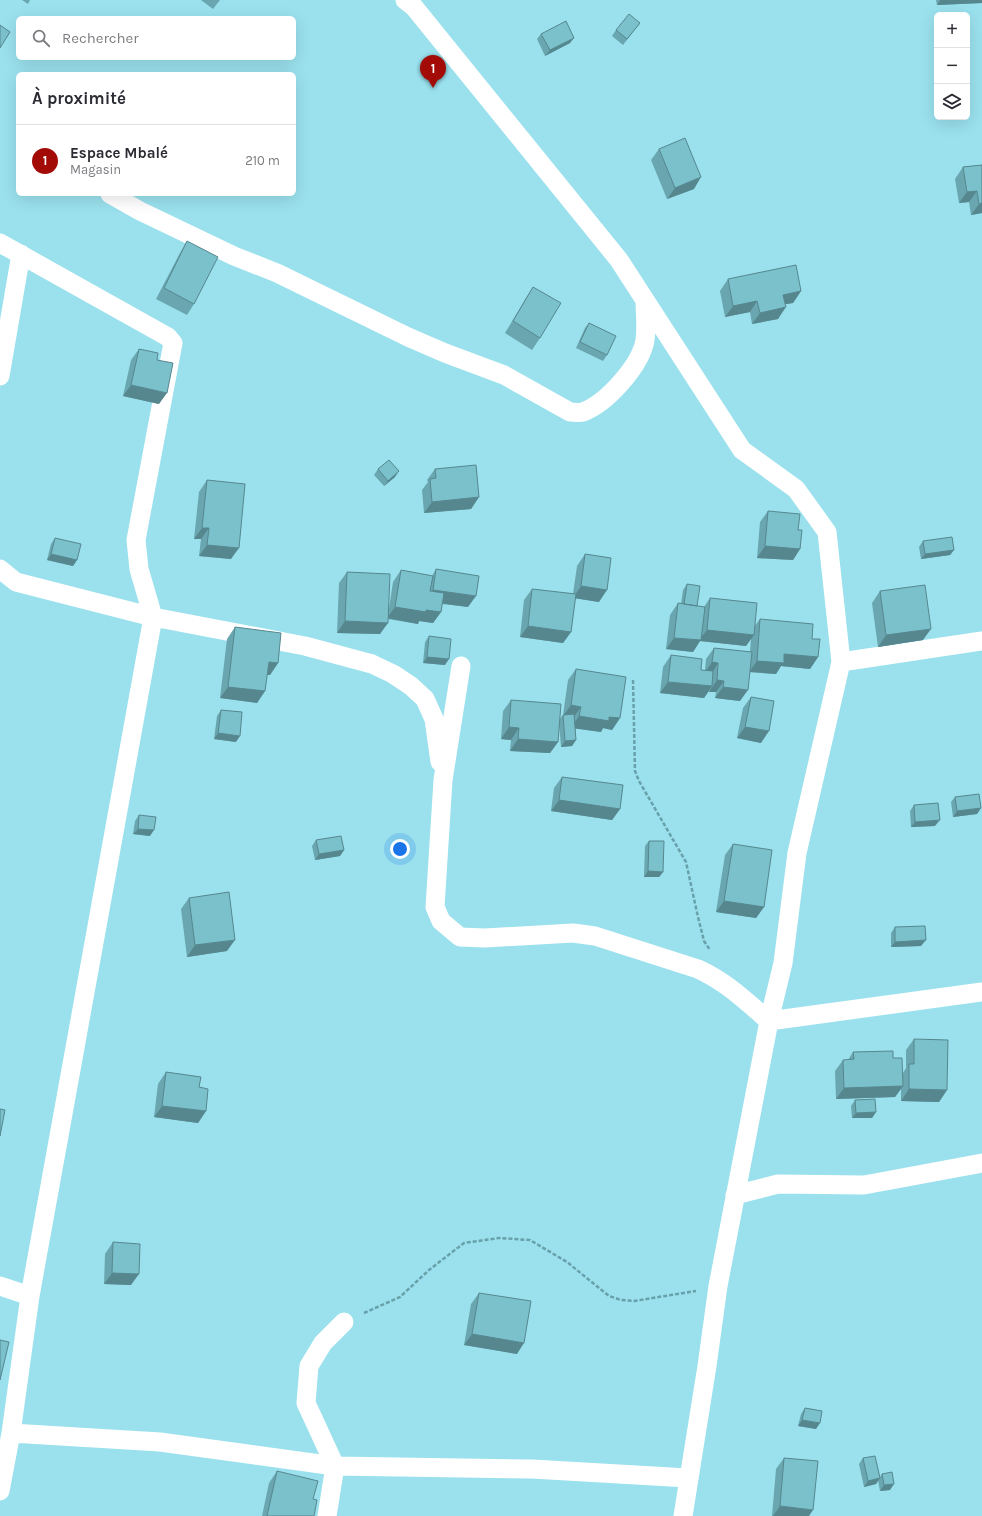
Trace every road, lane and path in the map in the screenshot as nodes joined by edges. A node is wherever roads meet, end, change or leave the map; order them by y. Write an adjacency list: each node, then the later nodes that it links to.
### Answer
1 (410, 2): 5 (street)
2 (114, 196): 5 (street)
3 (0, 243): 4 (street)
4 (21, 254): 6 (street); 8 (street)
5 (645, 300): 10 (street)
6 (0, 376)
7 (0, 569): 8 (street)
8 (152, 617): 13 (street); 21 (street)
9 (982, 641): 10 (street)
10 (841, 662): 16 (street)
11 (461, 666): 13 (street)
12 (633, 680): 14 (path)
13 (443, 780): 14 (street)
14 (726, 985): 16 (street)
15 (982, 992): 16 (street)
16 (769, 1021): 18 (street)
17 (982, 1163): 18 (street)
18 (735, 1195): 20 (street)
19 (0, 1286): 21 (street)
20 (718, 1286): 22 (path); 25 (street)
21 (30, 1296): 23 (street)
22 (344, 1322): 24 (street)
23 (11, 1433): 24 (street); 26 (street)
24 (335, 1466): 25 (street); 27 (street)
25 (688, 1478): 28 (street)
26 (0, 1491)
27 (327, 1516)
28 (683, 1516)

